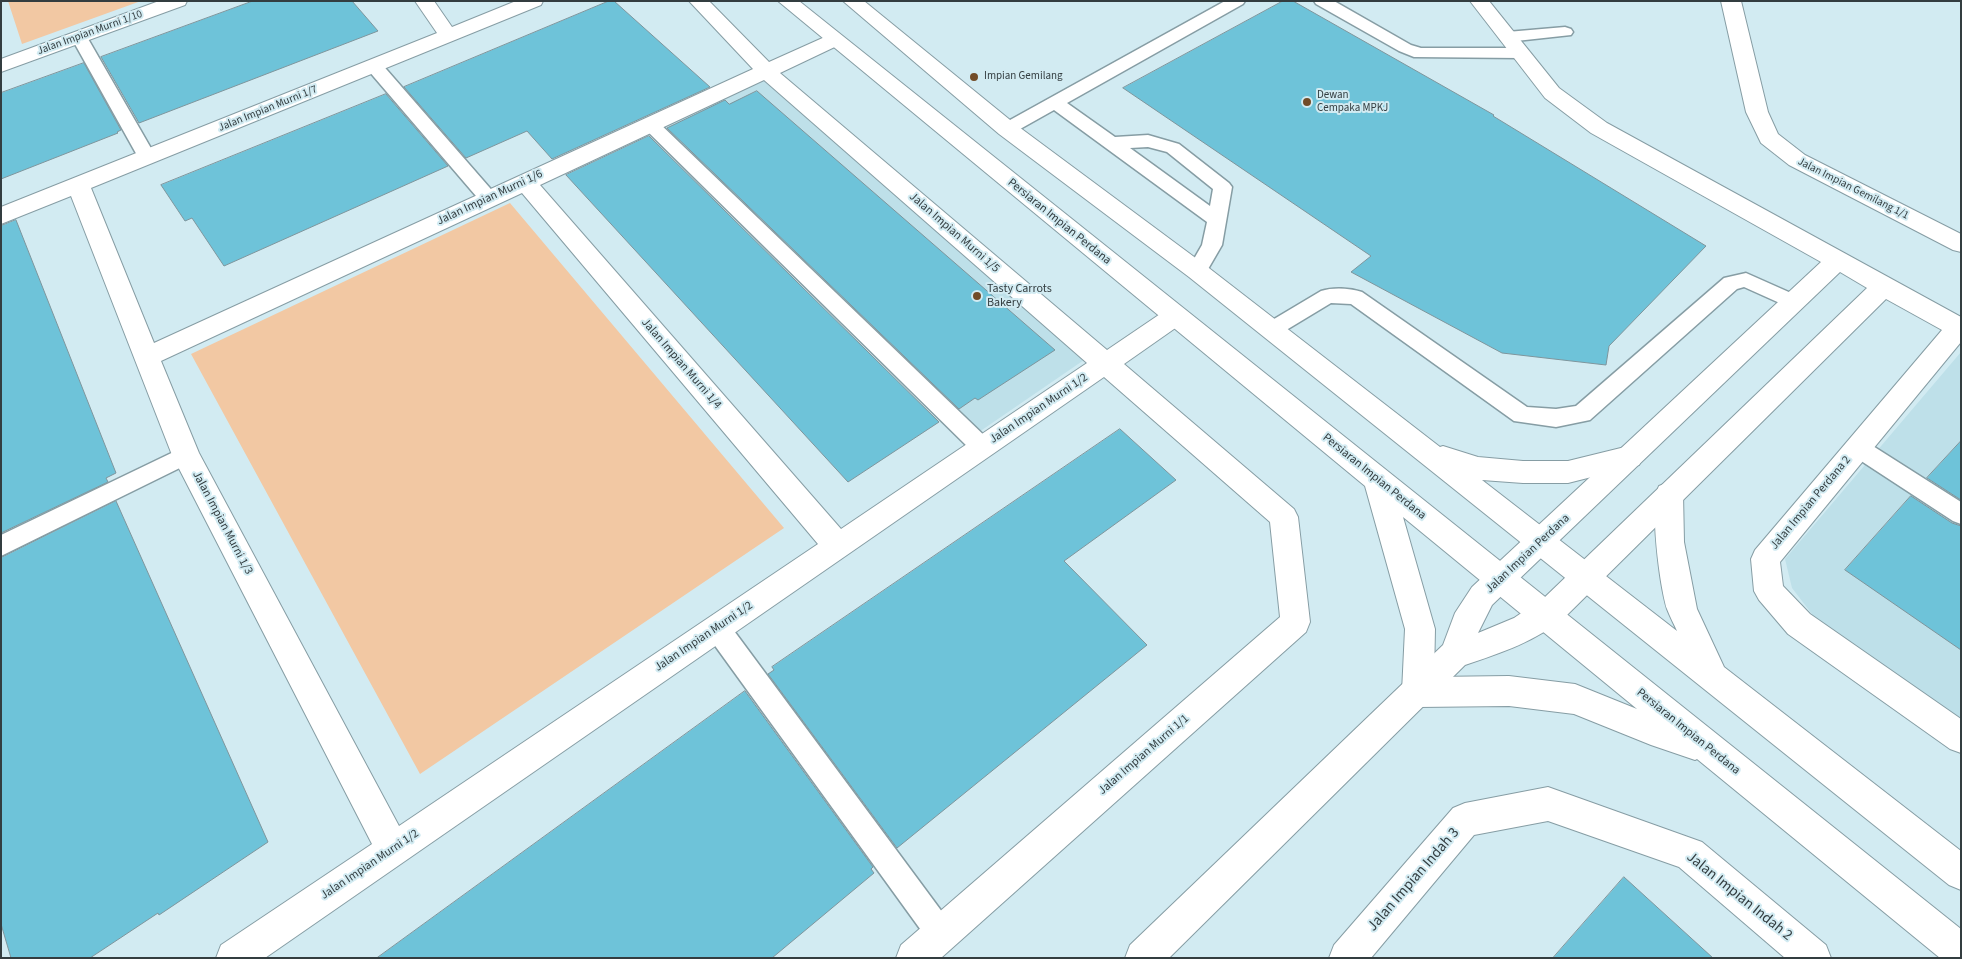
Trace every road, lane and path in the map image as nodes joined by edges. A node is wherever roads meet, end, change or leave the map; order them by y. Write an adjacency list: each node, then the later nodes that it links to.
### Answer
1 (178, 1): 13 (street, Jalan Impian Murni 1/10)
2 (424, 1): 12 (street)
3 (534, 1): 12 (street, Jalan Impian Murni 1/7)
4 (698, 1): 18 (street, Jalan Impian Murni 1/5)
5 (787, 1): 14 (street, Persiaran Impian Perdana)
6 (852, 1): 21 (street)
7 (1237, 1): 19 (lane)
8 (1322, 1): 15 (lane)
9 (1479, 1): 15 (street)
10 (1731, 1): 29 (street, Jalan Impian Gemilang 1/1)
11 (1565, 32): 15 (lane)
12 (449, 36): 17 (street, Jalan Impian Murni 1/7)
13 (79, 37): 16 (street, Jalan Impian Murni 1/10); 23 (lane)
14 (834, 40): 18 (street, Jalan Impian Murni 1/6); 34 (street, Persiaran Impian Perdana)
15 (1513, 45): 30 (street)
16 (2, 62)
17 (374, 66): 23 (street, Jalan Impian Murni 1/7); 26 (lane)
18 (766, 71): 20 (street, Jalan Impian Murni 1/6); 38 (street, Jalan Impian Murni 1/5)
19 (1055, 102): 21 (lane); 22 (lane)
20 (650, 124): 24 (street, Jalan Impian Murni 1/6); 39 (lane)
21 (1007, 129): 31 (street)
22 (1111, 143): 28 (lane); 28 (lane)
23 (147, 157): 25 (street, Jalan Impian Murni 1/7)
24 (525, 182): 26 (street, Jalan Impian Murni 1/6); 50 (street, Jalan Impian Murni 1/4)
25 (78, 185): 27 (street, Jalan Impian Murni 1/7); 37 (street, Jalan Impian Murni 1/3)
26 (489, 199): 37 (street, Jalan Impian Murni 1/6)
27 (1, 216)
28 (1217, 220): 31 (lane)
29 (1961, 244)
30 (1838, 260): 32 (street); 33 (street, Jalan Impian Perdana)
31 (1197, 271): 36 (street)
32 (1884, 286): 35 (street); 45 (street)
33 (1793, 302): 36 (lane); 43 (street, Jalan Impian Perdana)
34 (1175, 316): 38 (street, Jalan Impian Murni 1/2); 44 (street, Persiaran Impian Perdana)
35 (1959, 329): 40 (street, Jalan Impian Perdana 2)
36 (1271, 330): 41 (street)
37 (146, 357): 42 (street, Jalan Impian Murni 1/3)
38 (1105, 364): 39 (street, Jalan Impian Murni 1/2); 47 (street, Jalan Impian Murni 1/5)
39 (982, 447): 50 (street, Jalan Impian Murni 1/2)
40 (1858, 447): 46 (lane); 58 (street, Jalan Impian Perdana 2)
41 (1425, 451): 43 (street); 48 (street)
42 (186, 455): 49 (lane); 61 (street, Jalan Impian Murni 1/3)
43 (1629, 457): 48 (street, Jalan Impian Perdana)
44 (1377, 479): 52 (street, Persiaran Impian Perdana); 57 (street)
45 (1669, 494): 51 (street); 56 (street)
46 (1961, 514)
47 (1284, 517): 63 (street, Jalan Impian Murni 1/1)
48 (1540, 542): 51 (street); 52 (street, Jalan Impian Perdana)
49 (1, 546)
50 (838, 546): 54 (street, Jalan Impian Murni 1/2)
51 (1586, 578): 53 (street); 56 (street)
52 (1500, 579): 53 (street, Persiaran Impian Perdana); 55 (street, Jalan Impian Perdana)
53 (1545, 616): 55 (street); 59 (street, Persiaran Impian Perdana)
54 (717, 628): 61 (street, Jalan Impian Murni 1/2); 63 (lane)
55 (1455, 654): 57 (street)
56 (1713, 678): 62 (street)
57 (1418, 692): 59 (street); 67 (street)
58 (1961, 738)
59 (1710, 749): 64 (street, Persiaran Impian Perdana)
60 (1548, 804): 68 (street, Jalan Impian Indah 3); 69 (street, Jalan Impian Indah 2)
61 (393, 849): 65 (street, Jalan Impian Murni 1/2)
62 (1961, 873)
63 (941, 934): 66 (street, Jalan Impian Murni 1/1)
64 (1961, 952)
65 (234, 958)
66 (914, 958)
67 (1143, 958)
68 (1346, 958)
69 (1813, 958)

